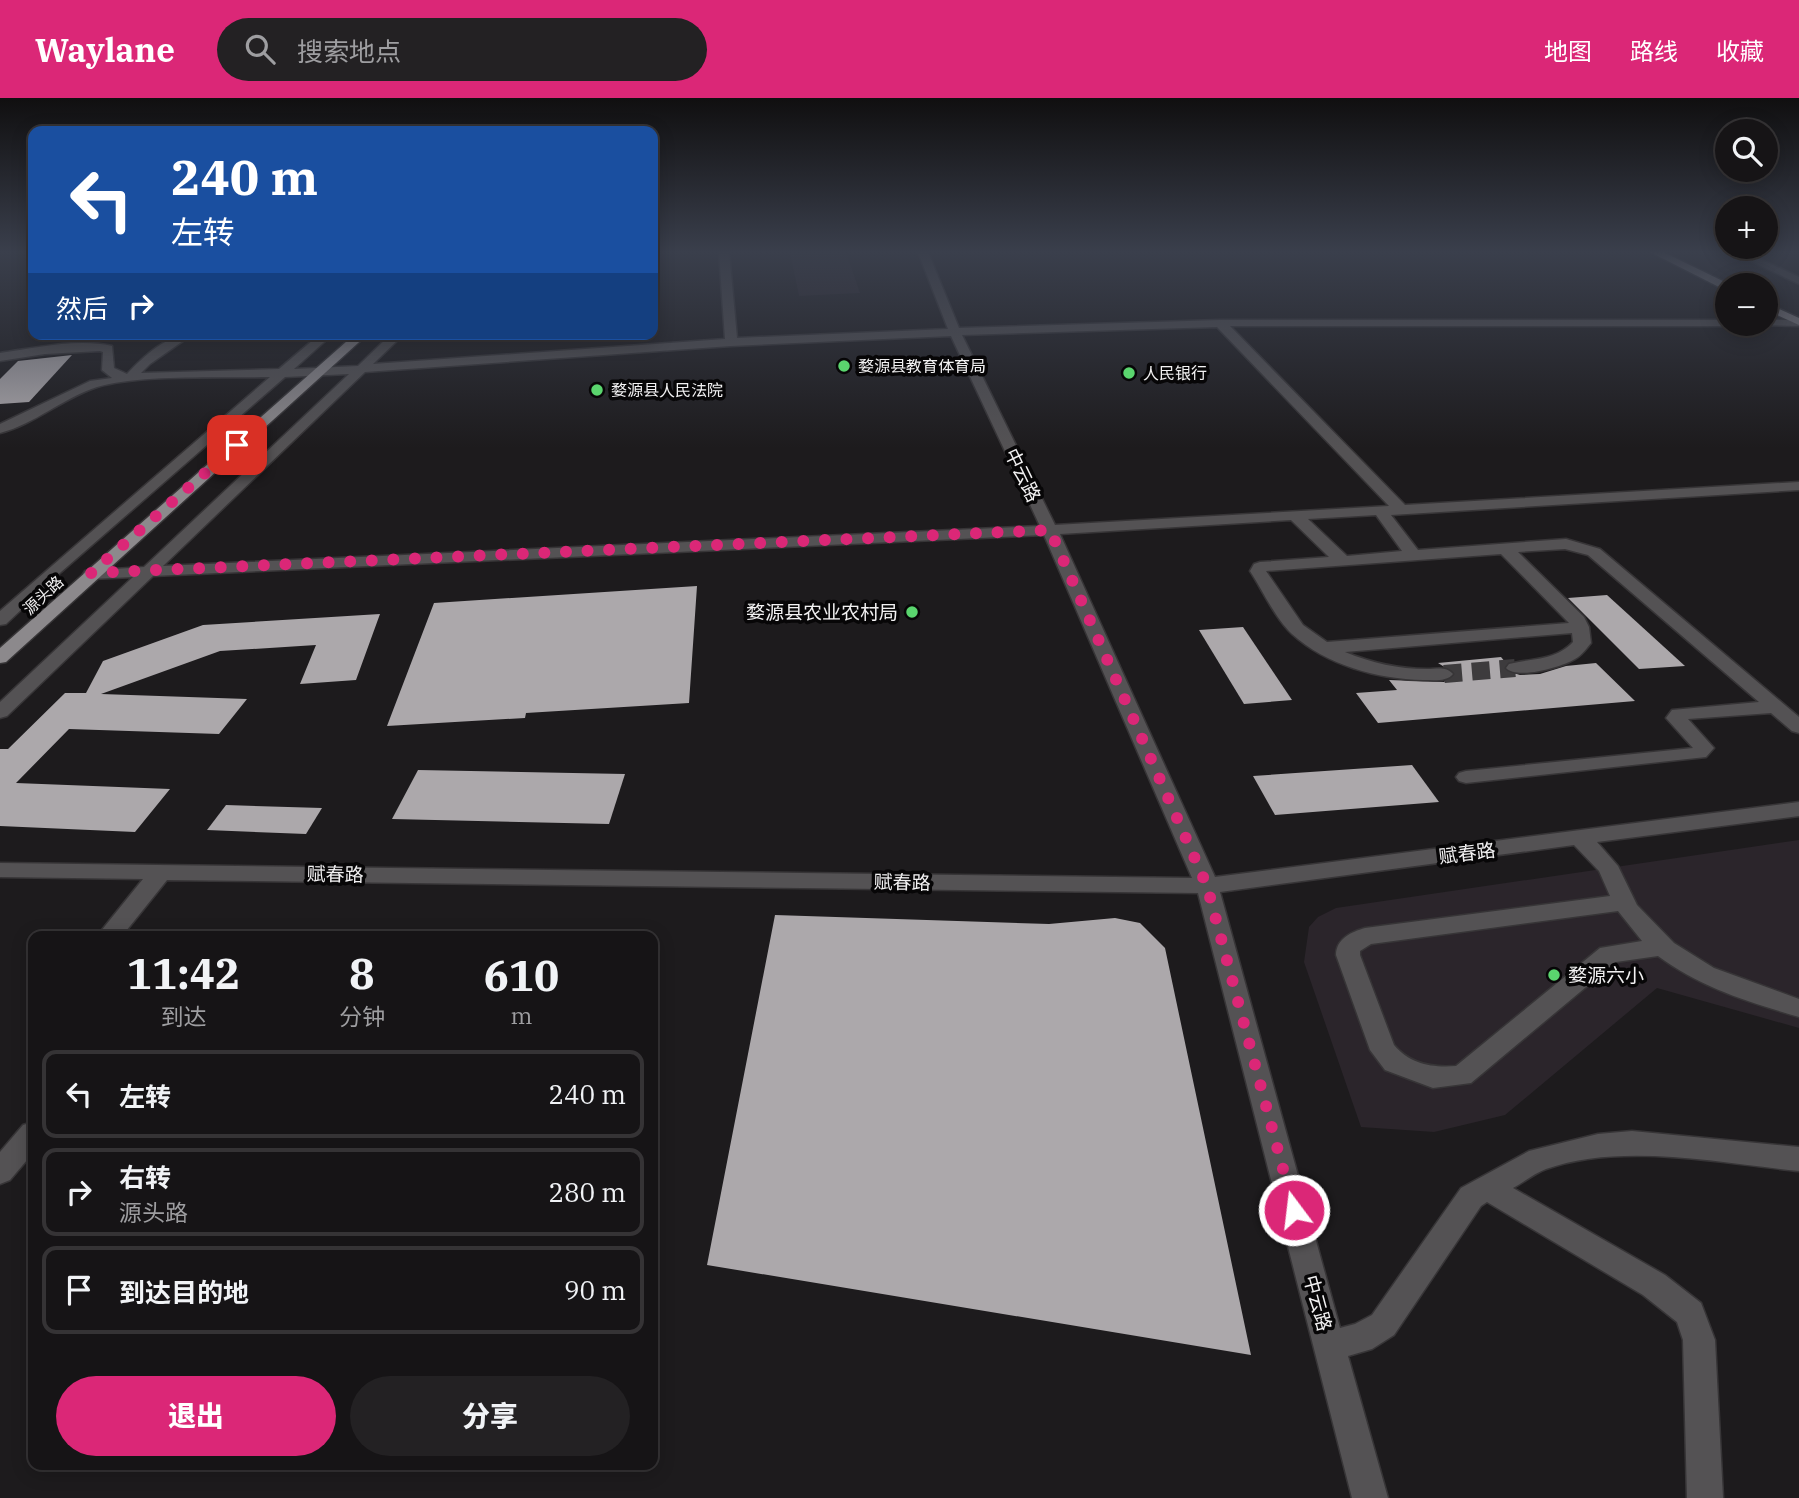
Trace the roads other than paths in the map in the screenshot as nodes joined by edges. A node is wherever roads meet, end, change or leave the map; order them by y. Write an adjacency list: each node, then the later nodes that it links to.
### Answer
1 (729, 317): 12 (street)
2 (949, 317): 7 (street, 中云路)
3 (1220, 323): 4 (street); 7 (street); 20 (street)
4 (1715, 323)
5 (1778, 323): 6 (street)
6 (1799, 323)
7 (955, 331): 12 (street); 23 (street, 中云路)
8 (178, 340): 17 (street)
9 (320, 340): 16 (street)
10 (355, 340): 15 (main road, 源头路)
11 (392, 340): 14 (street)
12 (731, 342): 14 (street)
13 (0, 356): 17 (street)
14 (362, 369): 15 (street); 27 (street)
15 (320, 372): 16 (street); 28 (main road, 源头路)
16 (282, 373): 17 (street); 29 (street)
17 (130, 378): 18 (street)
18 (0, 429)
19 (1799, 486): 20 (street)
20 (1402, 510): 21 (street)
21 (1380, 511): 22 (street); 25 (street)
22 (1295, 516): 23 (street); 26 (street)
23 (1050, 530): 27 (street); 43 (street, 中云路)
24 (1505, 549): 25 (street); 30 (street); 35 (street)
25 (1414, 556): 26 (street)
26 (1343, 561): 31 (street)
27 (149, 571): 28 (street); 36 (street)
28 (91, 573): 32 (main road, 源头路)
29 (0, 620)
30 (1580, 627): 31 (street); 33 (street)
31 (1323, 648): 34 (street)
32 (0, 658)
33 (1515, 668)
34 (1444, 674)
35 (1775, 706): 37 (street); 38 (street)
36 (0, 712)
37 (1799, 727)
38 (1466, 777)
39 (1799, 808): 40 (street, 赋春路)
40 (1581, 839): 43 (street, 赋春路); 44 (street)
41 (0, 870): 42 (street, 赋春路)
42 (161, 872): 43 (street, 赋春路); 45 (street)
43 (1207, 886): 52 (street, 中云路)
44 (1624, 902): 46 (street); 46 (street)
45 (113, 931)
46 (1662, 947): 47 (street)
47 (1799, 1008)
48 (28, 1139): 50 (street)
49 (1799, 1159): 51 (street)
50 (0, 1172)
51 (1488, 1188): 52 (street); 54 (street)
52 (1329, 1345): 53 (street, 中云路)
53 (1370, 1498)
54 (1705, 1498)

